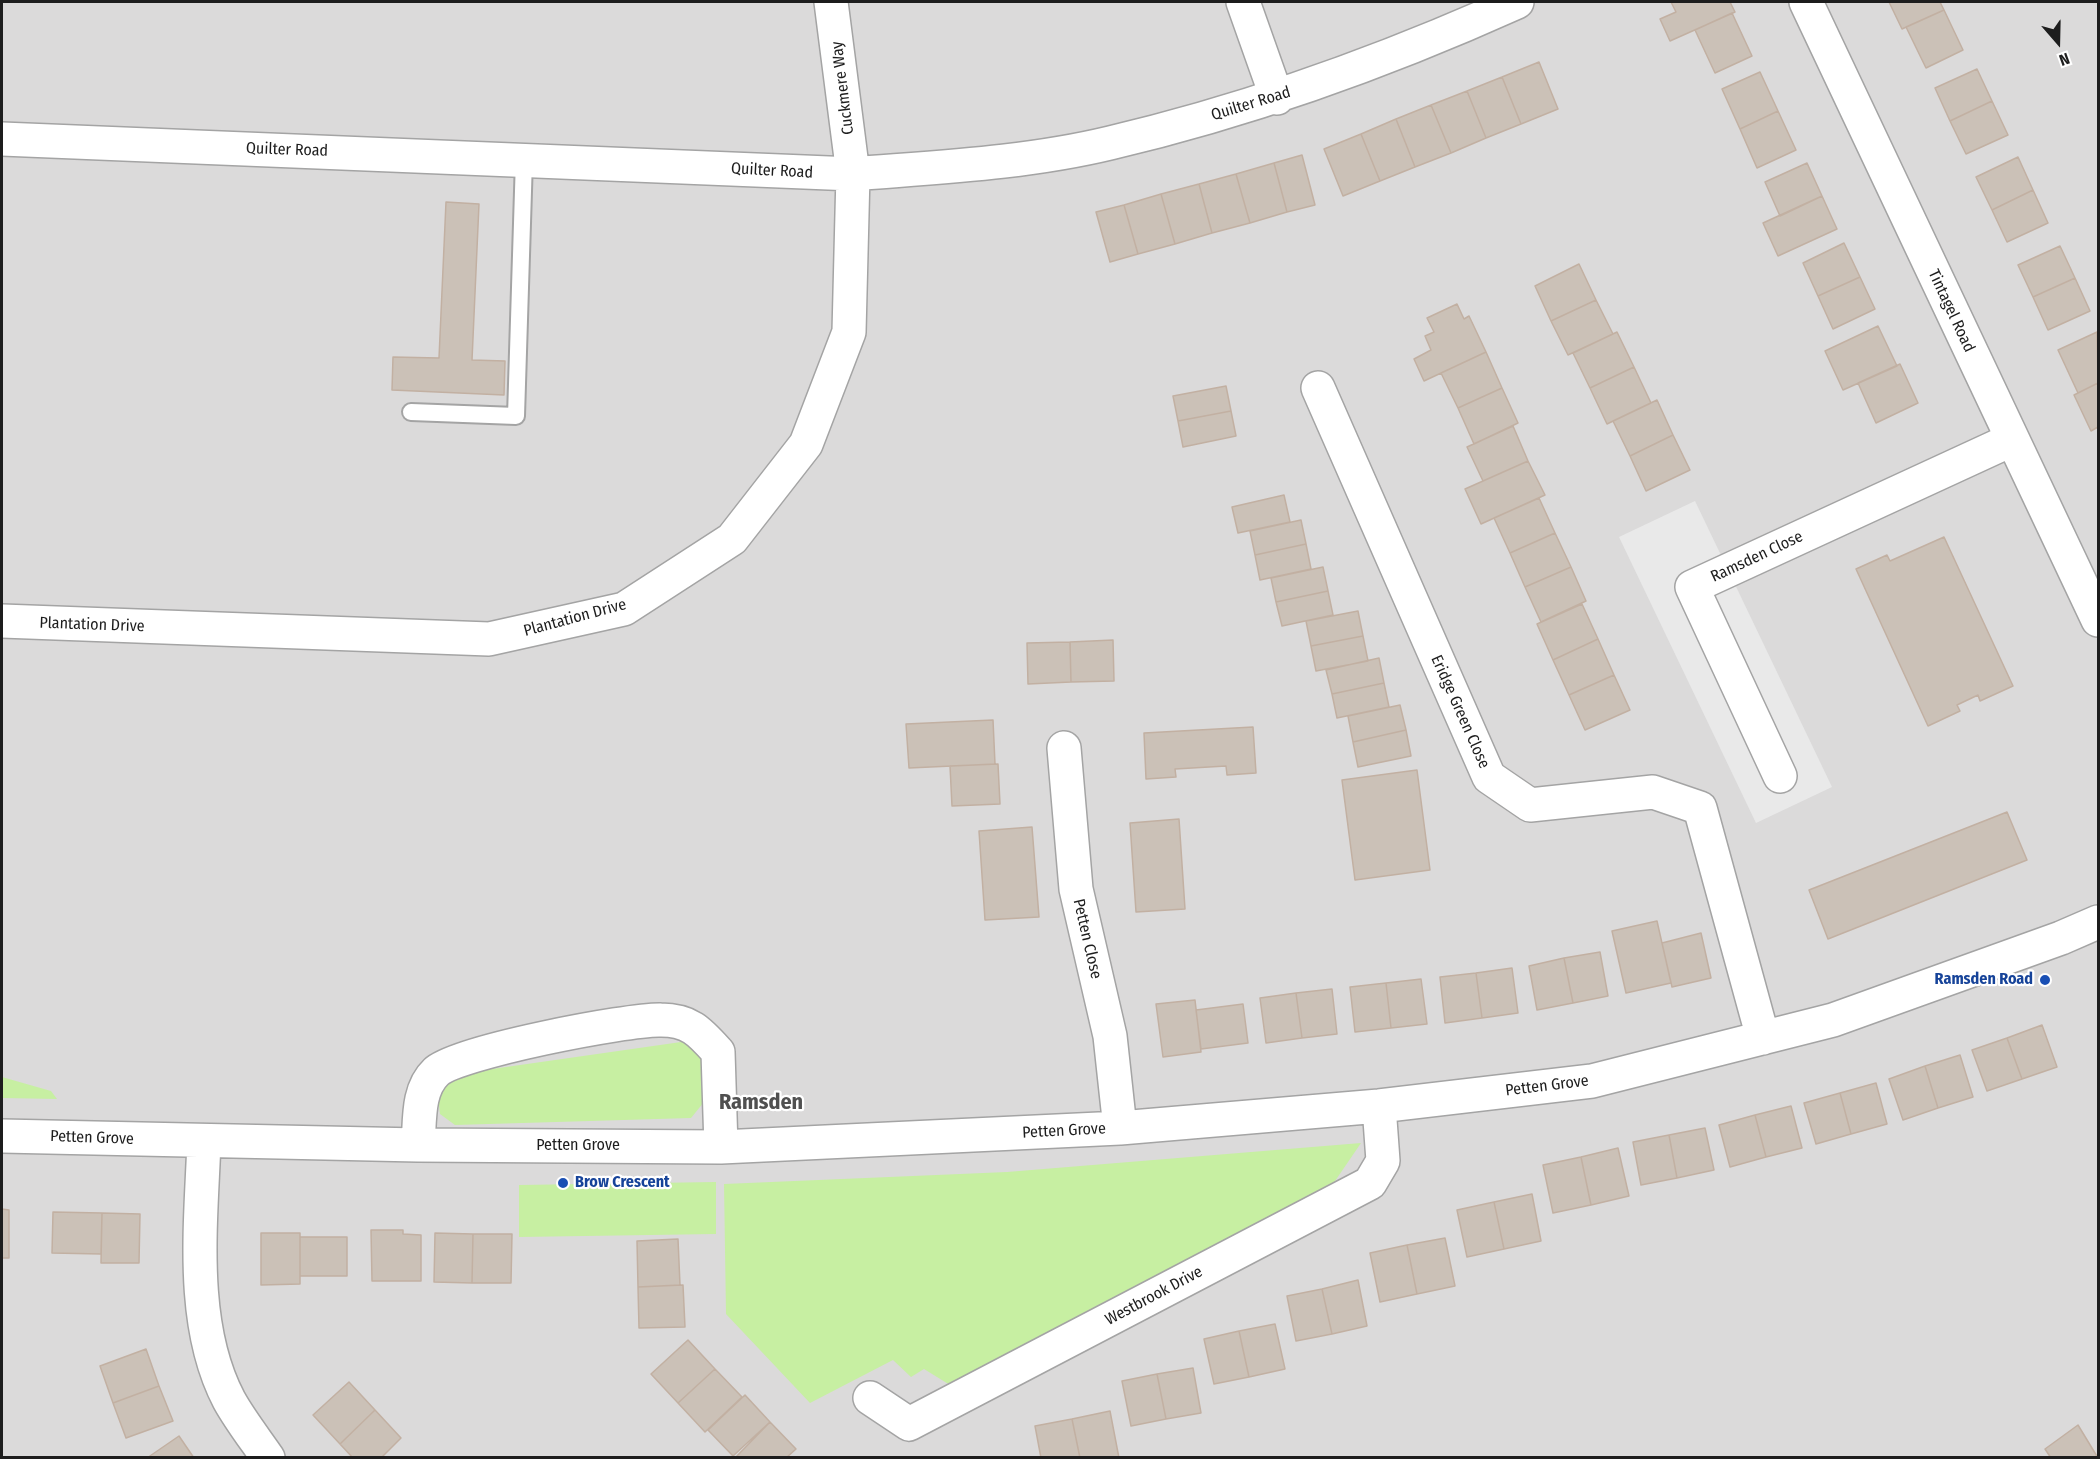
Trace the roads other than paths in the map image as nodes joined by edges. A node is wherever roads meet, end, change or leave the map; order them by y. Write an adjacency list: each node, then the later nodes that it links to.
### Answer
1 (831, 2): 8 (street, Cuckmere Way)
2 (1243, 2): 5 (street)
3 (1517, 2): 5 (street, Quilter Road)
4 (1806, 2): 11 (street, Tintagel Road)
5 (1277, 98): 8 (street, Quilter Road)
6 (2, 139): 7 (street, Quilter Road)
7 (524, 159): 8 (street, Quilter Road); 10 (lane)
8 (854, 174): 13 (street, Plantation Drive)
9 (1318, 388): 17 (street, Eridge Green Close)
10 (411, 412)
11 (2012, 440): 12 (street, Tintagel Road); 15 (street, Ramsden Close)
12 (2098, 620)
13 (2, 621)
14 (1064, 748): 19 (street, Petten Close)
15 (1780, 776)
16 (2098, 922): 17 (street, Petten Grove)
17 (1763, 1038): 18 (street, Petten Grove)
18 (1379, 1106): 19 (street, Petten Grove); 24 (street, Westbrook Drive)
19 (1120, 1128): 23 (street, Petten Grove)
20 (2, 1136): 21 (street, Petten Grove)
21 (204, 1142): 22 (street, Petten Grove); 25 (street)
22 (418, 1145): 23 (street, Petten Grove); 23 (street)
23 (721, 1146)
24 (870, 1398)
25 (268, 1458)

